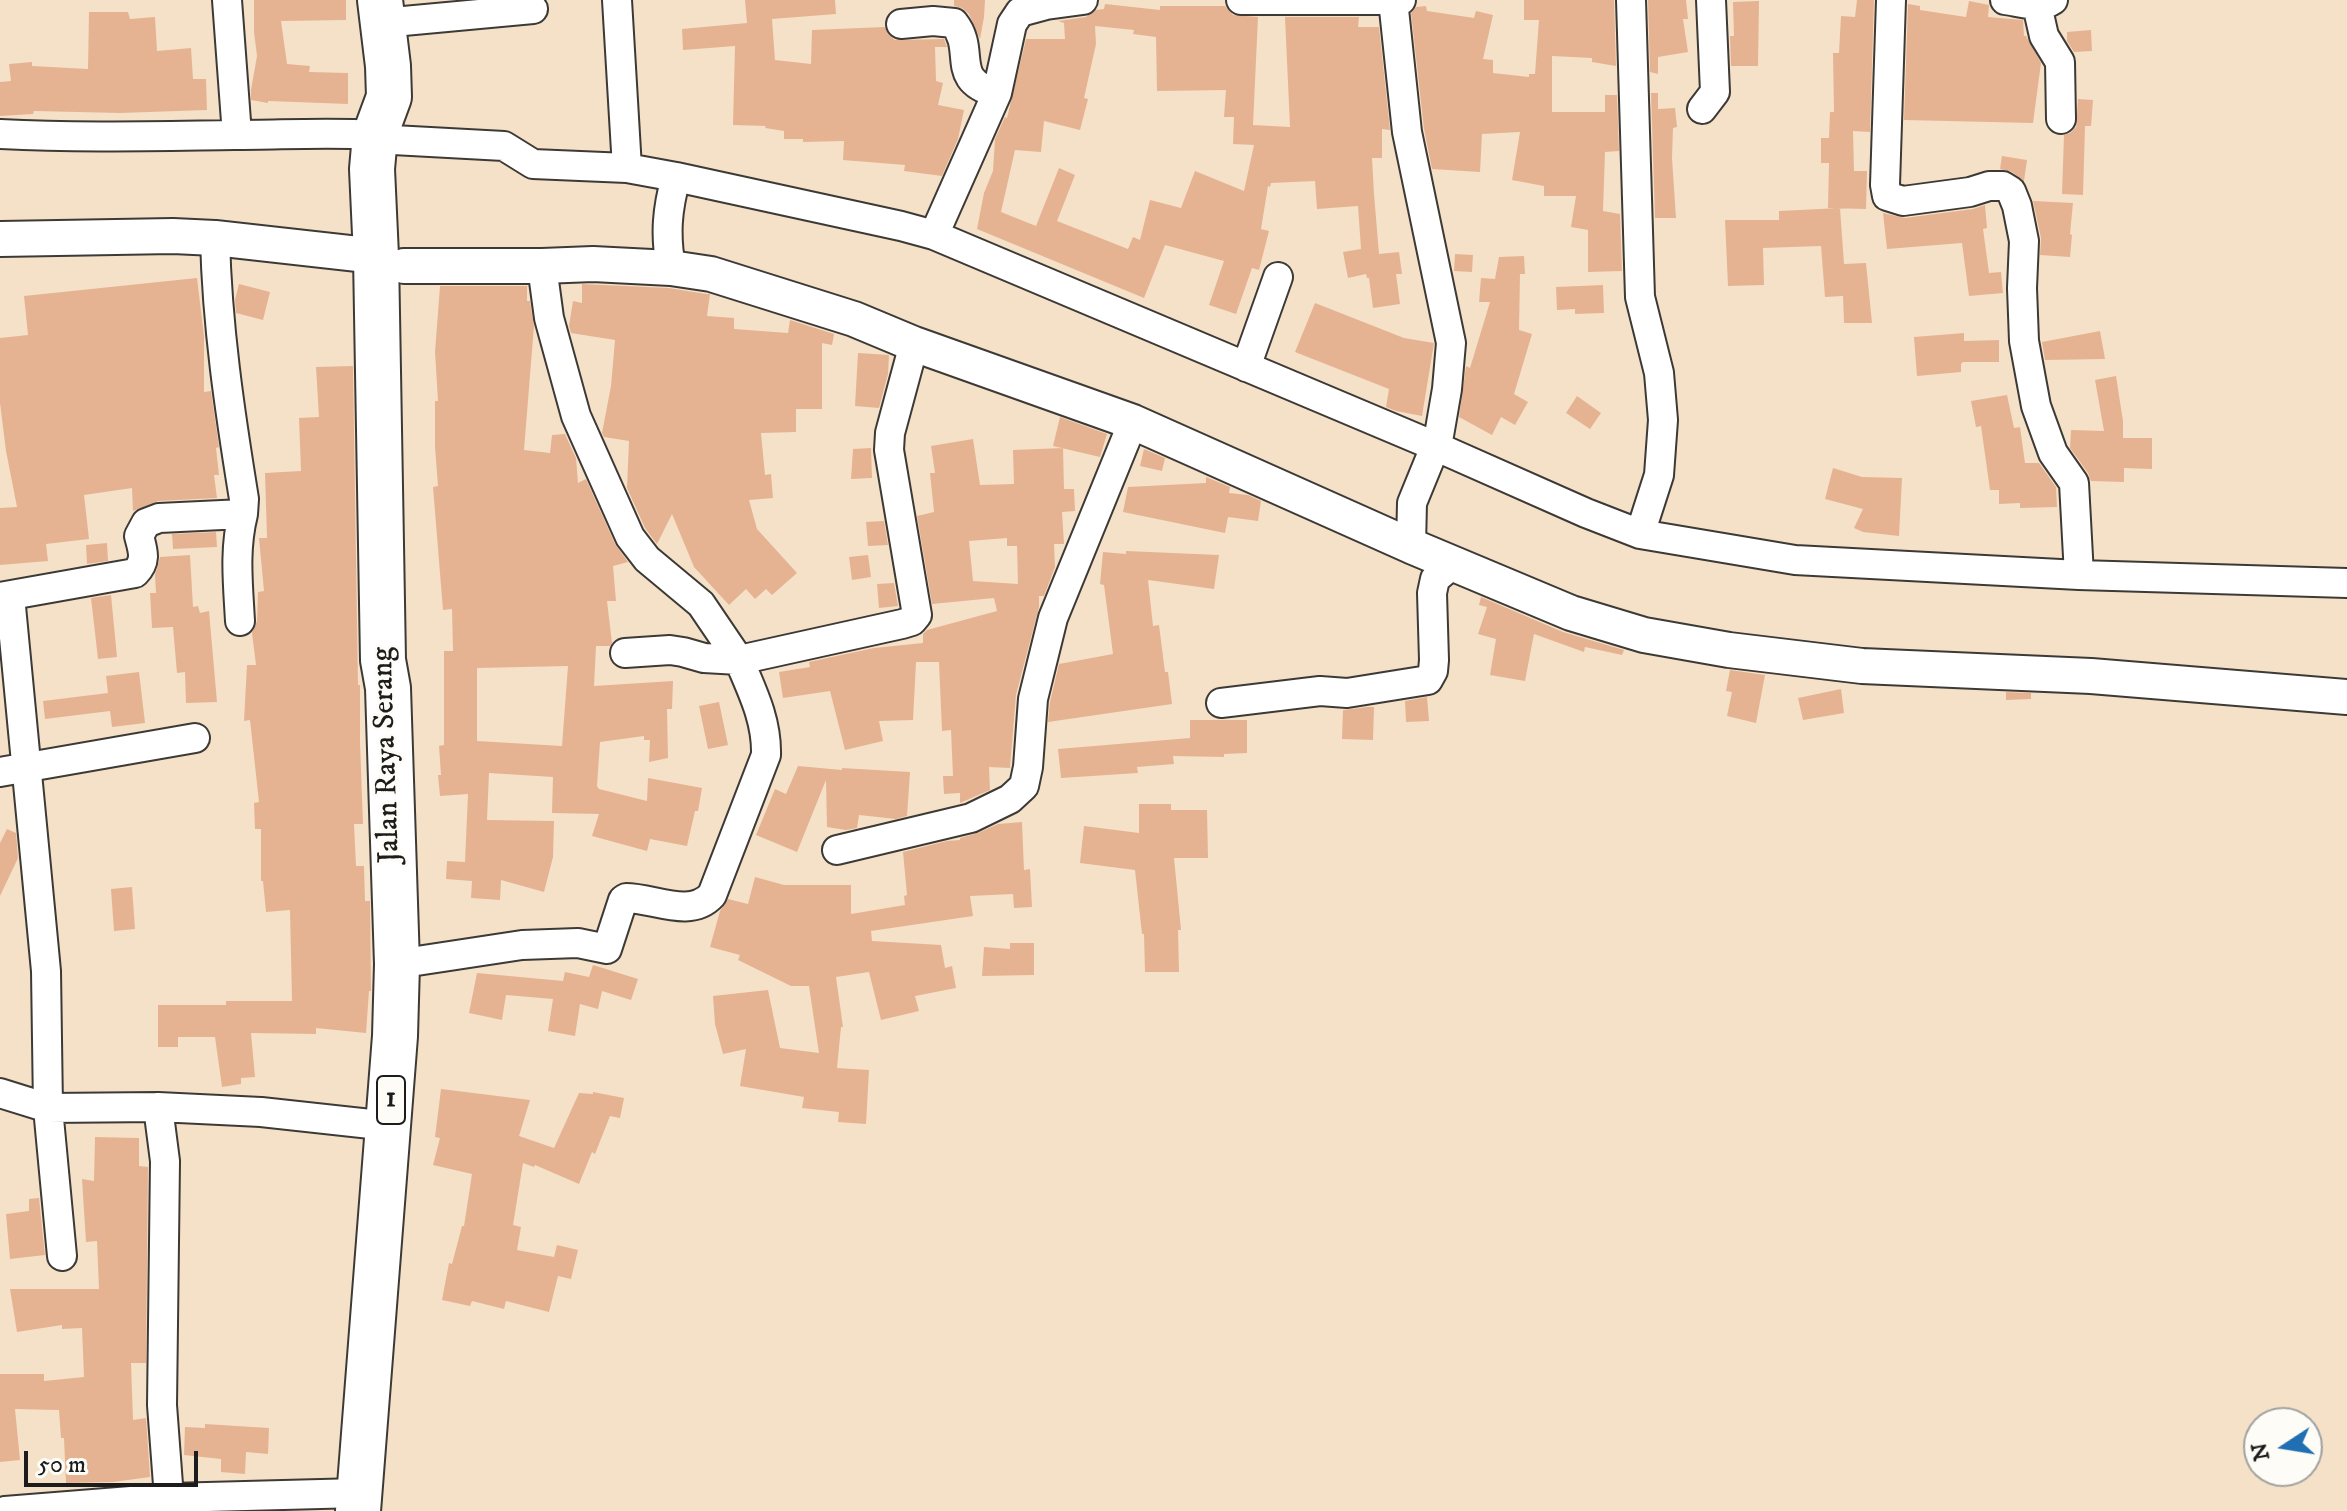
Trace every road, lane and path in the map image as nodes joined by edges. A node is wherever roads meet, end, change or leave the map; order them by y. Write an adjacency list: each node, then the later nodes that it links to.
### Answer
1 (227, 0): 19 (street)
2 (617, 0): 21 (street)
3 (1083, 0): 15 (street)
4 (1241, 0): 5 (street)
5 (1393, 0): 6 (street); 33 (street)
6 (1401, 0)
7 (1631, 0): 35 (street)
8 (1711, 0): 16 (street)
9 (1891, 0): 38 (street)
10 (2005, 0): 11 (street)
11 (2045, 2): 17 (street)
12 (533, 9): 13 (street)
13 (381, 11): 20 (highway)
14 (901, 24): 15 (street)
15 (997, 93): 23 (street)
16 (1702, 109)
17 (2061, 119)
18 (0, 134): 19 (street)
19 (237, 135): 20 (street)
20 (385, 137): 21 (street); 27 (highway)
21 (627, 168): 22 (street)
22 (674, 186): 23 (street); 26 (street)
23 (934, 235): 31 (street)
24 (215, 238): 25 (street); 27 (street); 34 (street)
25 (0, 239)
26 (669, 253): 28 (street); 30 (street)
27 (389, 254): 28 (street); 50 (highway, Jalan Raya Serang / 1)
28 (542, 266): 43 (street)
29 (1278, 277): 31 (street)
30 (914, 344): 32 (street); 43 (street)
31 (1246, 367): 33 (street)
32 (1133, 422): 36 (street); 49 (street)
33 (1433, 453): 35 (street); 36 (street)
34 (243, 514): 40 (street); 41 (street)
35 (1640, 534): 38 (street)
36 (1411, 546): 37 (street)
37 (1454, 563): 44 (street); 45 (street)
38 (2079, 575): 39 (street)
39 (2347, 583)
40 (5, 596): 47 (street)
41 (240, 621)
42 (625, 653): 43 (street)
43 (739, 660): 50 (street)
44 (2347, 697)
45 (1221, 703)
46 (195, 738): 47 (street)
47 (28, 768): 48 (street); 53 (street)
48 (0, 772)
49 (837, 850)
50 (397, 964): 54 (highway, Jalan Raya Serang / 1)
51 (0, 1093): 53 (street)
52 (158, 1107): 53 (street); 54 (street); 56 (street)
53 (48, 1108): 55 (street)
54 (389, 1126): 57 (highway, Jalan Raya Serang / 1)
55 (62, 1256)
56 (169, 1498): 57 (street); 58 (street)
57 (358, 1502)
58 (5, 1511)

